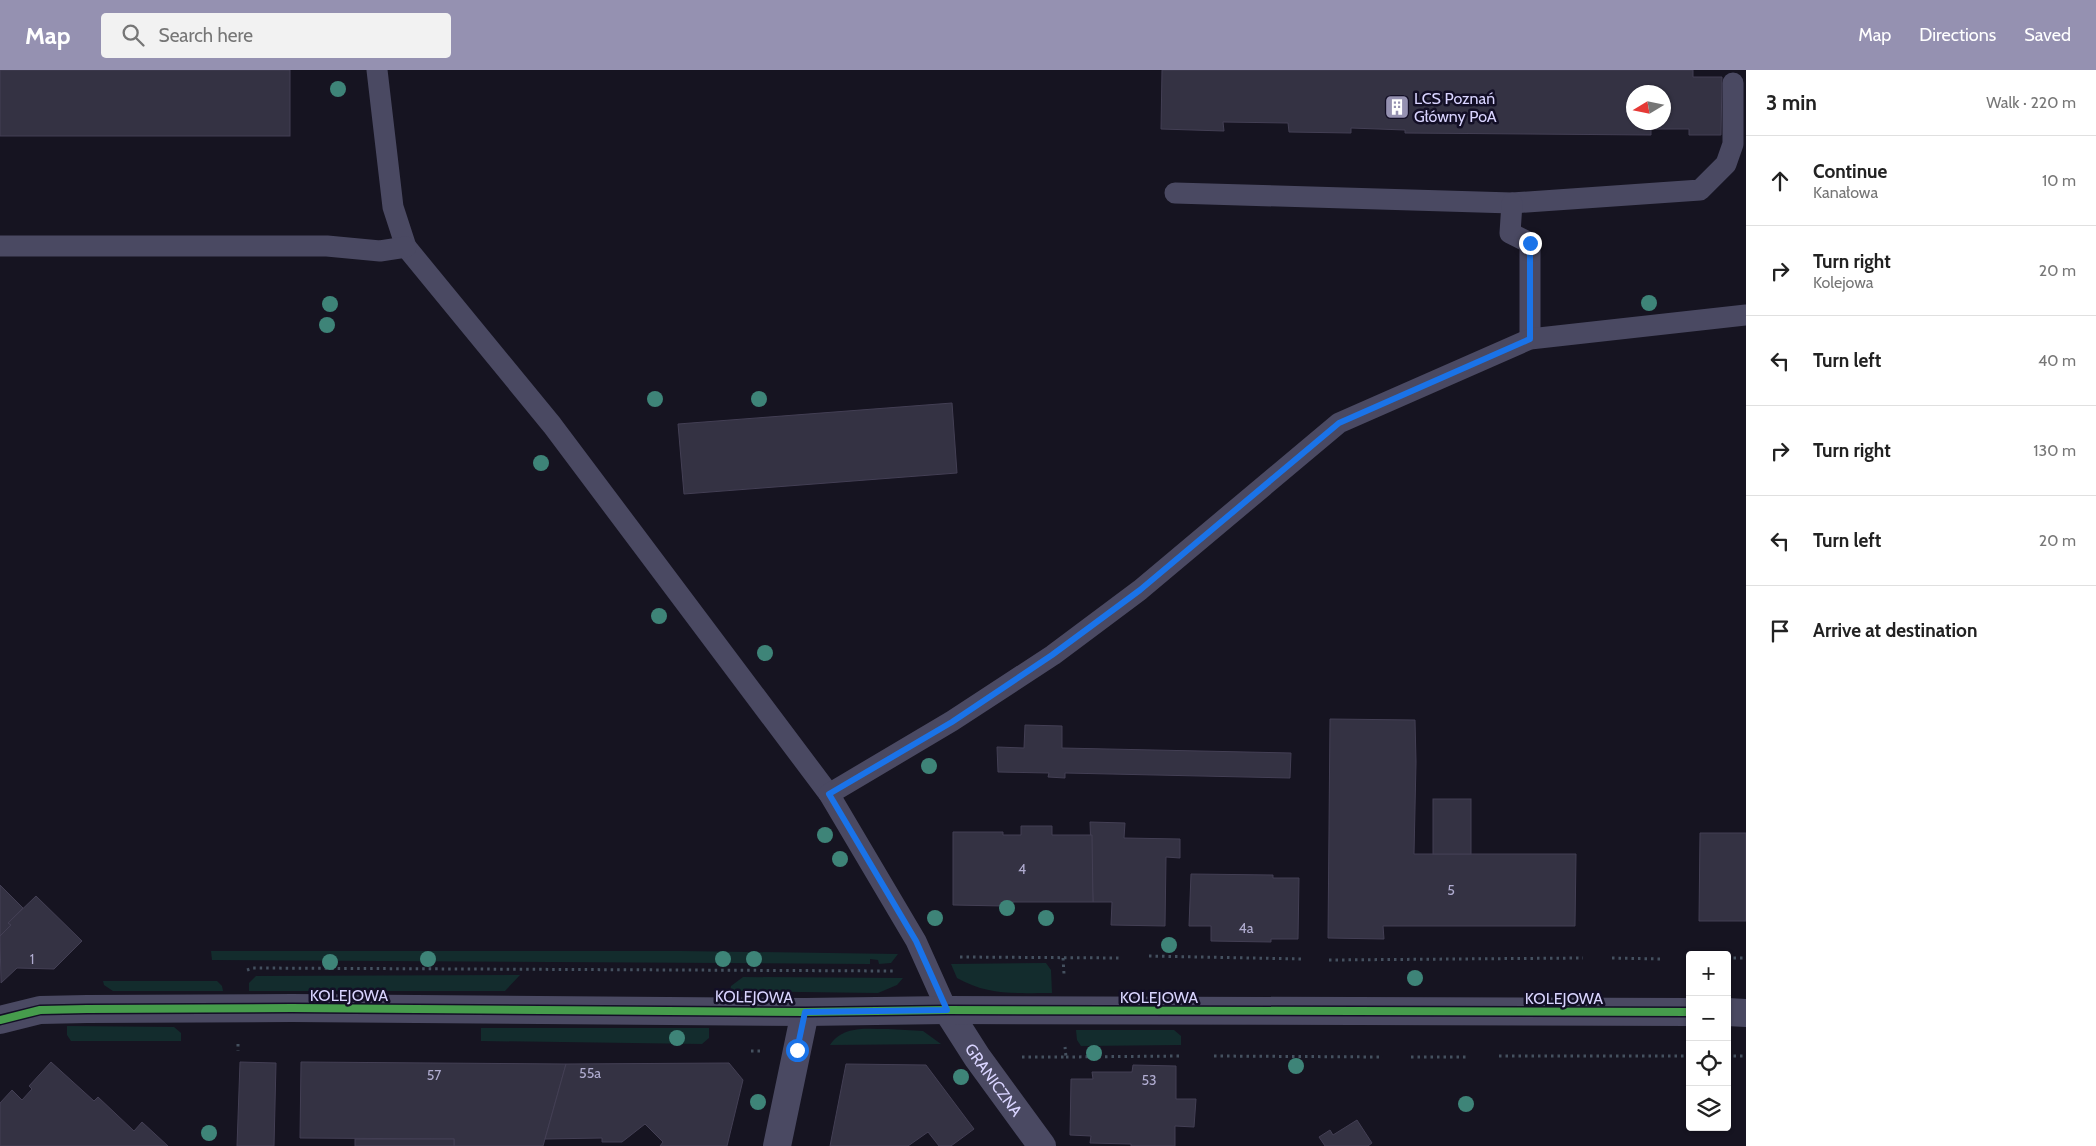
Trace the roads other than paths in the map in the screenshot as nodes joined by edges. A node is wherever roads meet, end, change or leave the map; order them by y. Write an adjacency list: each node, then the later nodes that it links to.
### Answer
1 (377, 70): 6 (lane)
2 (1733, 83): 4 (lane)
3 (1175, 193): 4 (lane)
4 (1512, 203): 8 (lane)
5 (0, 246): 6 (lane)
6 (406, 247): 9 (lane)
7 (1746, 314): 8 (lane)
8 (1530, 339): 9 (lane)
9 (829, 794): 10 (lane)
10 (947, 1010): 11 (street, KOLEJOWA); 12 (street, KOLEJOWA); 17 (street, GRANICZNA)
11 (805, 1012): 15 (street, KOLEJOWA); 16 (street)
12 (1686, 1012)
13 (1731, 1012): 14 (street)
14 (1746, 1013)
15 (0, 1020)
16 (777, 1146)
17 (1042, 1146)

